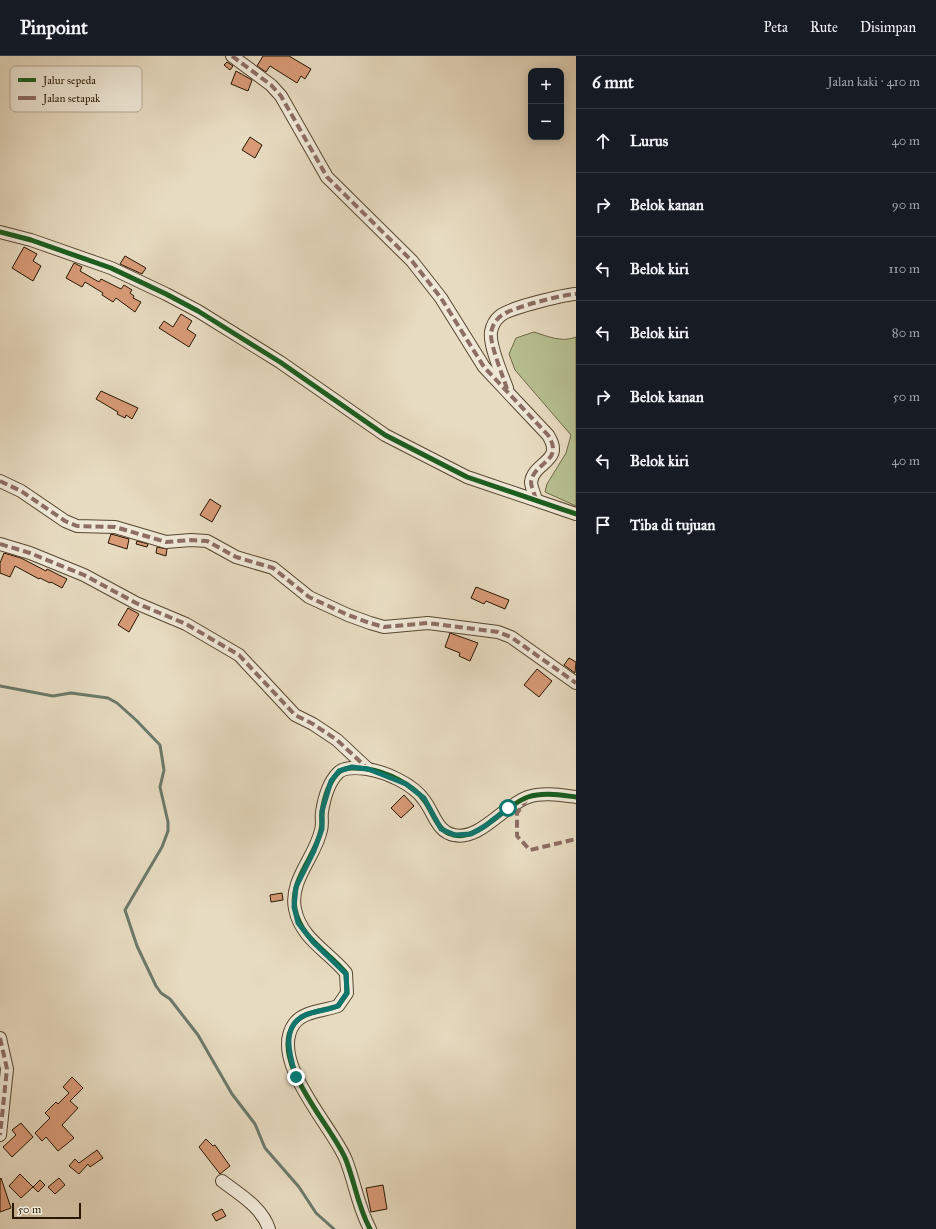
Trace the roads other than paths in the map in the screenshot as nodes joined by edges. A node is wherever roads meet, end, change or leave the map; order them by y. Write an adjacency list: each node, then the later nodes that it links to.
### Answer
1 (232, 56): 4 (street)
2 (0, 232): 6 (street)
3 (576, 294): 4 (street)
4 (508, 391): 6 (street)
5 (0, 480): 9 (street)
6 (536, 500): 7 (street)
7 (576, 514)
8 (0, 544): 10 (street)
9 (576, 683)
10 (368, 769): 11 (street); 16 (street)
11 (576, 797)
12 (0, 1038): 13 (street)
13 (0, 1135)
14 (222, 1181): 15 (street)
15 (269, 1229)
16 (370, 1229)

